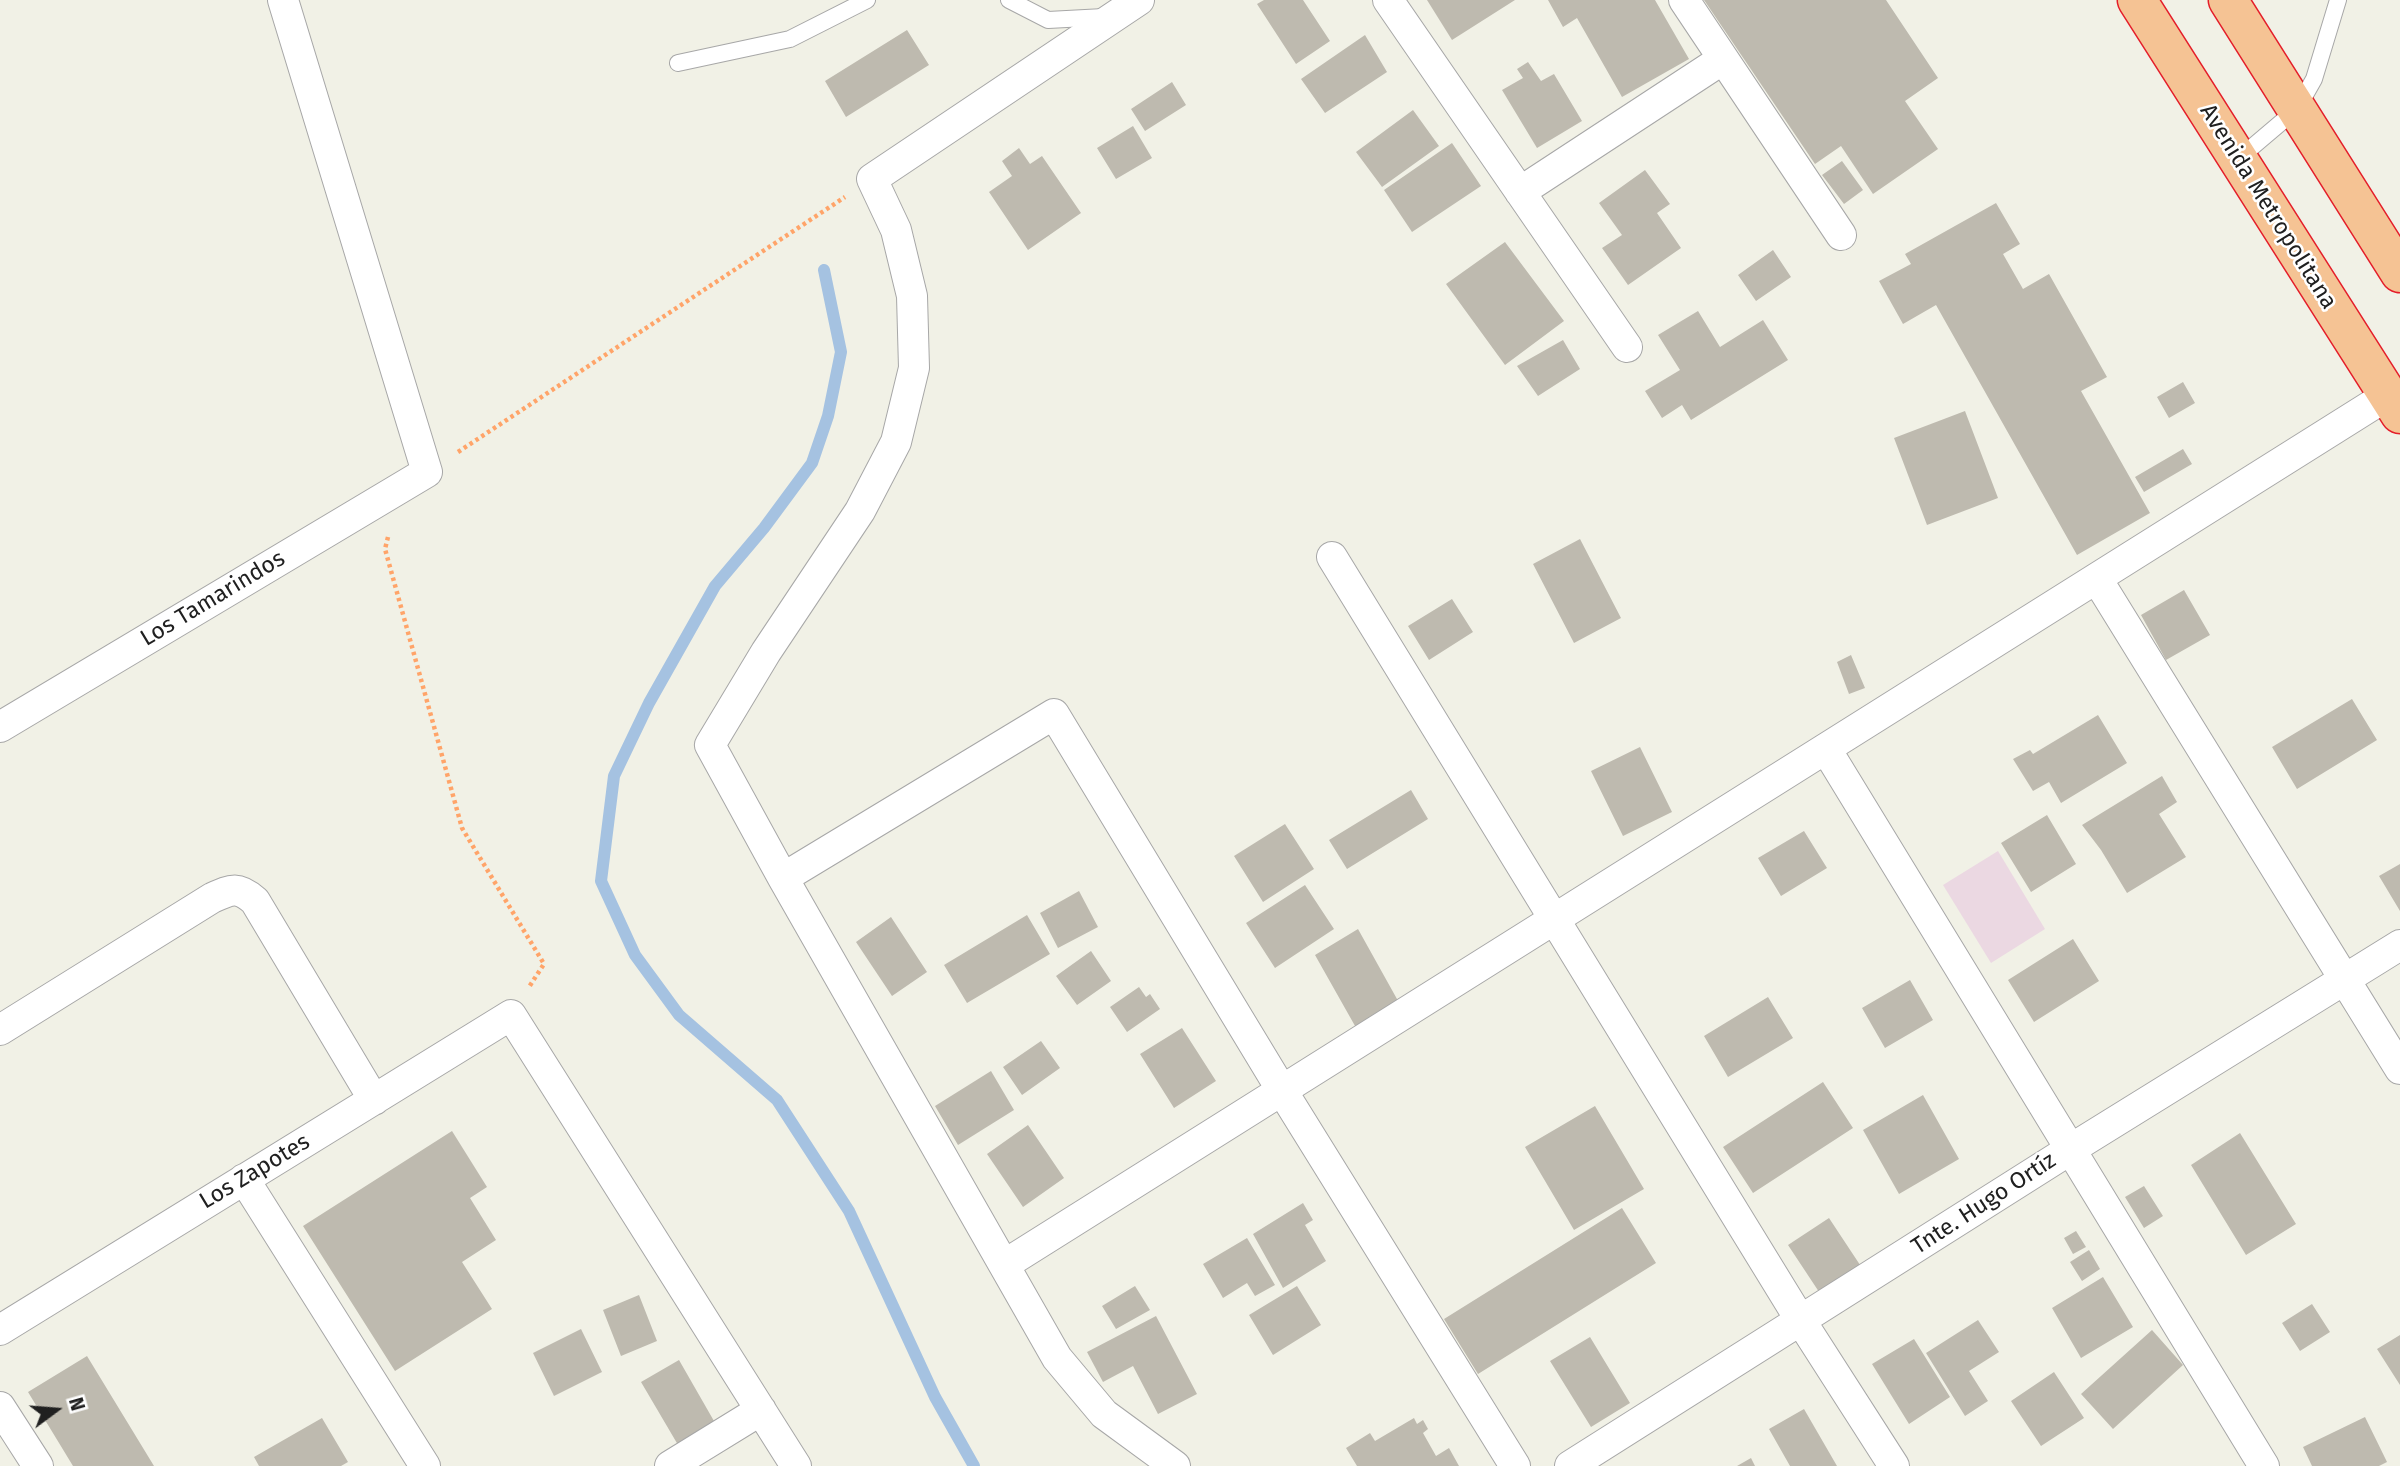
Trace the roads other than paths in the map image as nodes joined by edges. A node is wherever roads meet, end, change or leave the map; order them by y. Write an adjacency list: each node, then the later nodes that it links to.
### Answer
1 (283, 0): 22 (street, Los Tamarindos)
2 (867, 0): 12 (lane)
3 (1009, 0): 10 (lane)
4 (1139, 0): 10 (street)
5 (1388, 0): 15 (street)
6 (1684, 0): 11 (street)
7 (2137, 0): 14 (highway, Avenida Metropolitana)
8 (2228, 0): 13 (highway)
9 (2338, 0): 13 (lane)
10 (1114, 17): 24 (street)
11 (1723, 59): 15 (street); 16 (street)
12 (678, 63)
13 (2297, 109): 14 (lane); 17 (highway)
14 (2238, 159): 19 (highway, Avenida Metropolitana)
15 (1520, 192): 18 (street)
16 (1841, 235)
17 (2400, 273)
18 (1627, 347)
19 (2394, 404): 21 (street)
20 (1332, 556): 25 (street)
21 (2097, 579): 23 (street); 27 (street)
22 (0, 727)
23 (1826, 748): 25 (street); 32 (street)
24 (783, 878): 30 (street); 34 (street)
25 (1552, 919): 30 (street); 35 (street)
26 (2400, 945): 27 (street, Tnte. Hugo Ortíz)
27 (2344, 979): 29 (street); 32 (street, Tnte. Hugo Ortíz)
28 (0, 1030): 31 (street)
29 (2400, 1069)
30 (1281, 1089): 34 (street); 44 (street)
31 (374, 1100): 33 (street, Los Zapotes); 38 (street, Los Zapotes)
32 (2071, 1149): 35 (street, Tnte. Hugo Ortíz); 47 (street)
33 (244, 1179): 36 (street, Los Zapotes); 40 (street)
34 (1004, 1265): 43 (street)
35 (1801, 1321): 45 (street, Tnte. Hugo Ortíz); 46 (street)
36 (0, 1330)
37 (0, 1407): 39 (street)
38 (761, 1410): 41 (street); 42 (street)
39 (38, 1466)
40 (425, 1466)
41 (670, 1466)
42 (796, 1466)
43 (1175, 1466)
44 (1515, 1466)
45 (1570, 1466)
46 (1894, 1466)
47 (2264, 1466)

